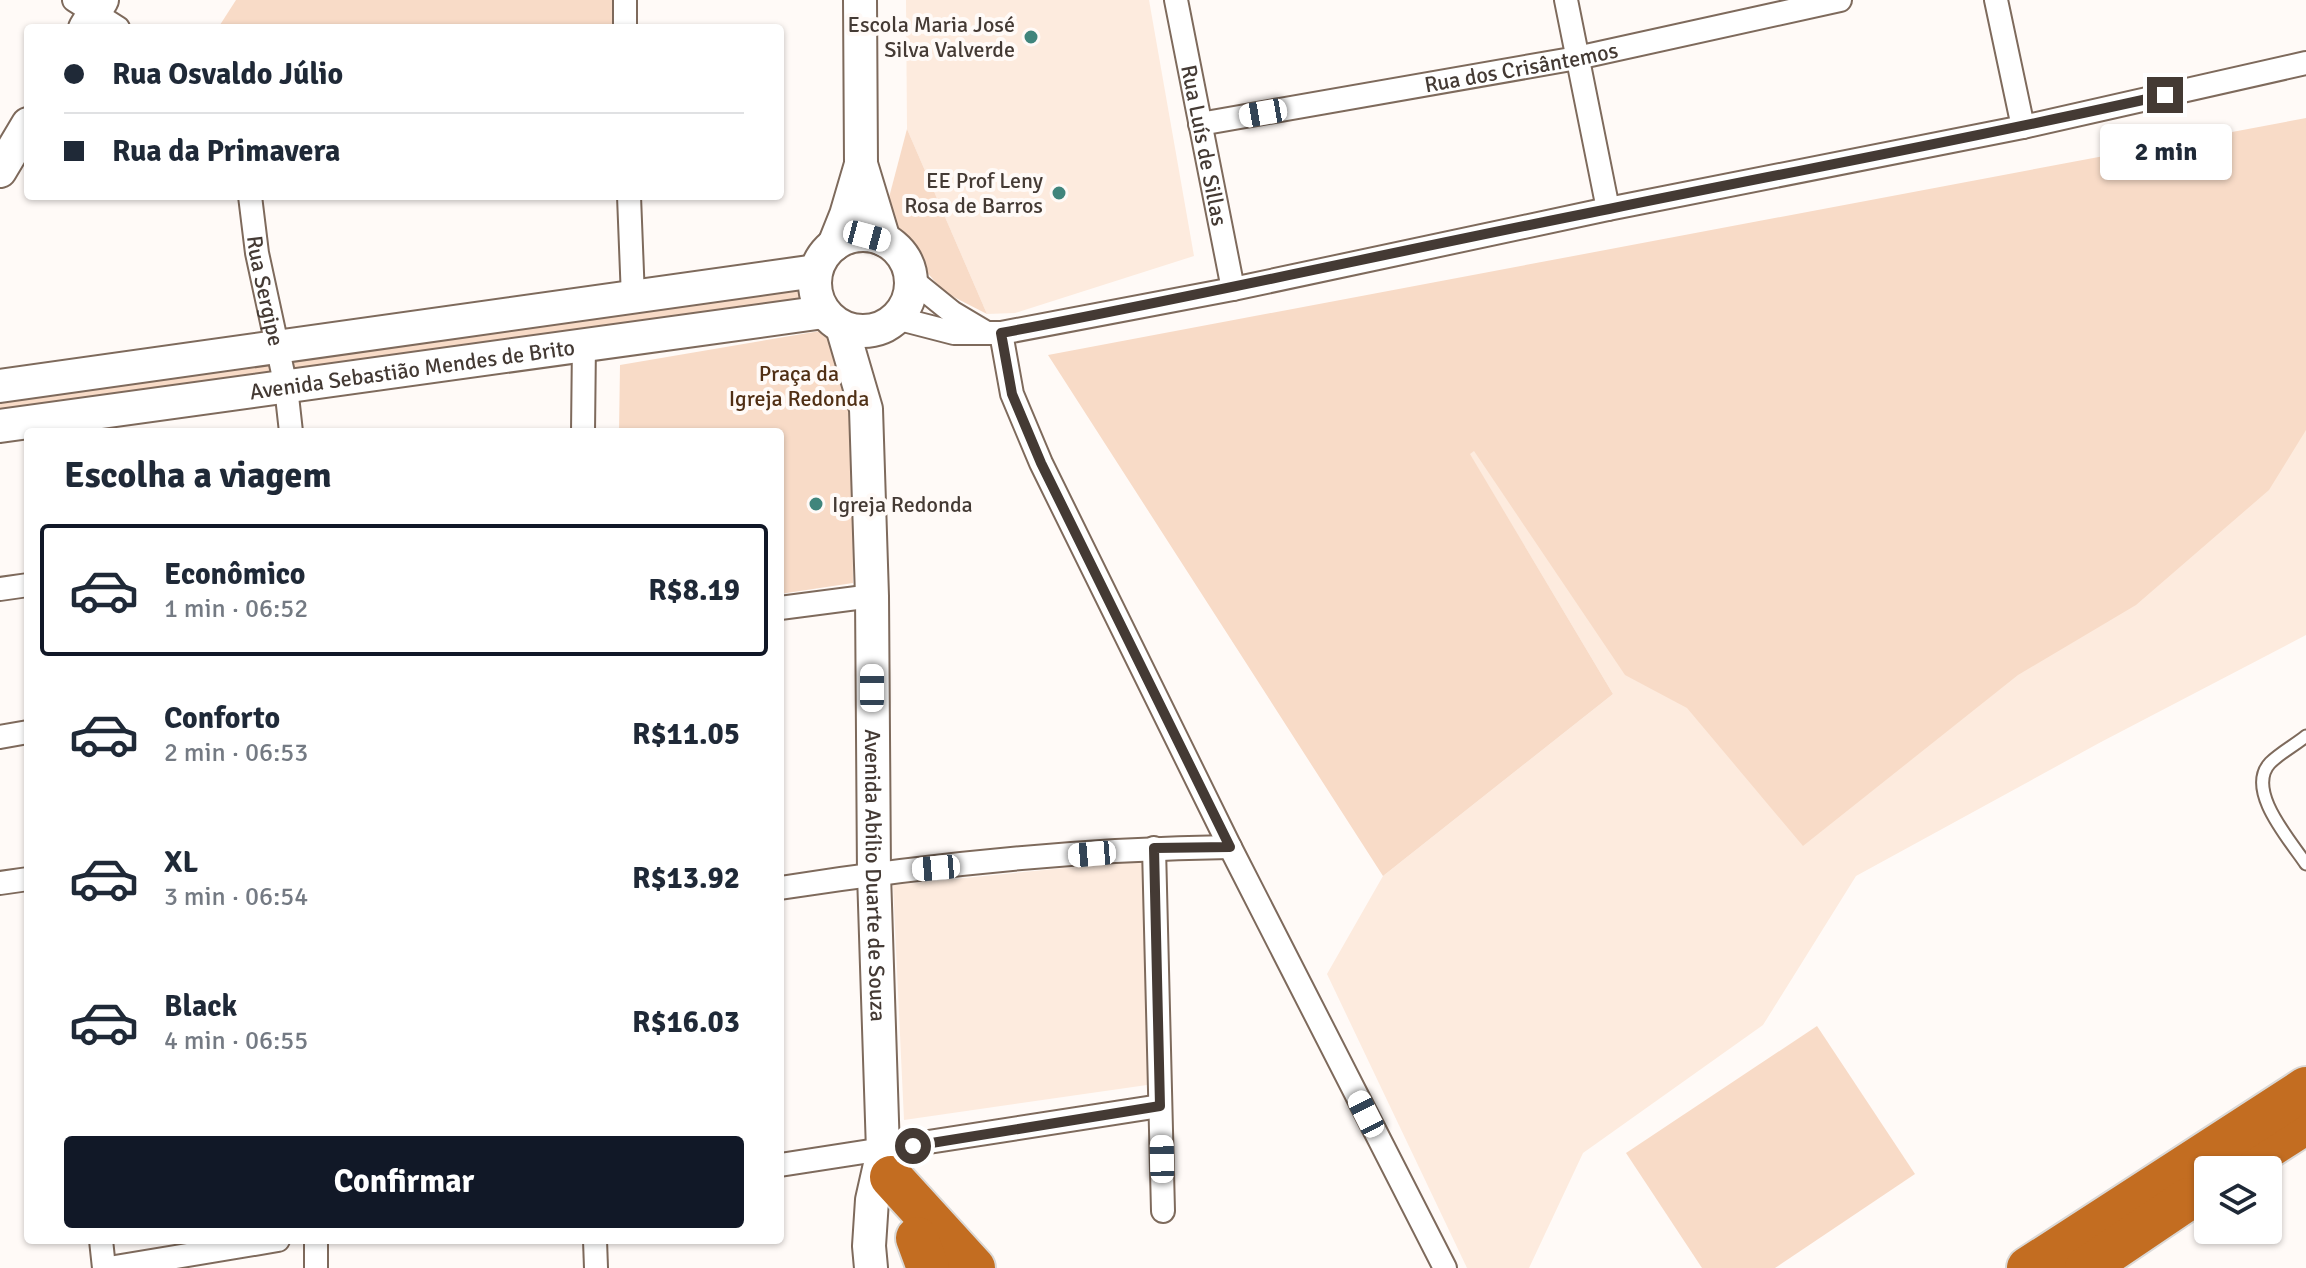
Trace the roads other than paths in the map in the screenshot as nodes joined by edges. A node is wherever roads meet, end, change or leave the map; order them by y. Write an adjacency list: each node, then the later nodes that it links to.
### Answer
1 (625, 0): 7 (street)
2 (860, 0): 13 (main road)
3 (1176, 0): 10 (street, Rua Luís de Sillas)
4 (1566, 0): 8 (street)
5 (1840, 0): 8 (street, Rua dos Crisântemos)
6 (1996, 0): 11 (street)
7 (625, 24)
8 (1577, 58): 10 (street, Rua dos Crisântemos); 17 (street)
9 (2306, 63): 11 (street)
10 (1200, 124): 21 (street, Rua Luís de Sillas)
11 (2023, 127): 17 (street)
12 (24, 131): 14 (main road)
13 (861, 164): 18 (main road); 19 (main road)
14 (0, 171)
15 (251, 200): 27 (street, Rua Sergipe)
16 (629, 200): 22 (street)
17 (1608, 209): 21 (street)
18 (884, 240): 19 (main road); 20 (main road)
19 (825, 258): 22 (main road, Avenida Sebastião Mendes de Brito); 23 (main road)
20 (911, 279): 24 (main road); 25 (street)
21 (1233, 289): 25 (street)
22 (633, 298): 27 (main road, Avenida Sebastião Mendes de Brito)
23 (833, 319): 24 (main road); 26 (main road, Avenida Sebastião Mendes de Brito); 30 (main road, Avenida Abílio Duarte de Souza)
24 (890, 322): 25 (street); 30 (main road, Avenida Abílio Duarte de Souza)
25 (994, 333): 41 (street)
26 (584, 343): 29 (main road, Avenida Sebastião Mendes de Brito); 33 (street)
27 (278, 348): 28 (main road, Avenida Sebastião Mendes de Brito); 29 (street, Rua Sergipe)
28 (0, 386)
29 (286, 387): 31 (main road, Avenida Sebastião Mendes de Brito); 32 (street, Rua Sergipe)
30 (866, 409): 36 (main road, Avenida Abílio Duarte de Souza)
31 (0, 426)
32 (291, 428)
33 (583, 428)
34 (24, 586): 35 (street)
35 (0, 589)
36 (872, 596): 37 (street); 44 (main road, Avenida Abílio Duarte de Souza)
37 (784, 607)
38 (24, 733): 40 (street)
39 (2306, 736): 43 (lane)
40 (0, 737)
41 (1230, 847): 42 (street); 69 (street)
42 (1154, 848): 44 (street); 49 (street)
43 (2306, 864)
44 (874, 874): 47 (street); 52 (main road, Avenida Abílio Duarte de Souza)
45 (24, 880): 46 (street)
46 (0, 883)
47 (784, 887)
48 (2306, 1088): 70 (highway)
49 (1160, 1106): 52 (street); 55 (street)
50 (2306, 1123): 51 (highway)
51 (2255, 1156)
52 (887, 1164): 53 (street); 62 (main road); 67 (main road); 68 (highway)
53 (784, 1165)
54 (2194, 1195): 56 (highway)
55 (1163, 1211)
56 (2163, 1215): 71 (highway); 72 (highway)
57 (102, 1244): 63 (street)
58 (239, 1244): 63 (street)
59 (244, 1244): 64 (street)
60 (316, 1244): 65 (street)
61 (595, 1244): 66 (street)
62 (927, 1258)
63 (107, 1268)
64 (249, 1268)
65 (316, 1268)
66 (596, 1268)
67 (871, 1268)
68 (974, 1268)
69 (1445, 1268)
70 (2028, 1268)
71 (2086, 1268)
72 (2095, 1268)

